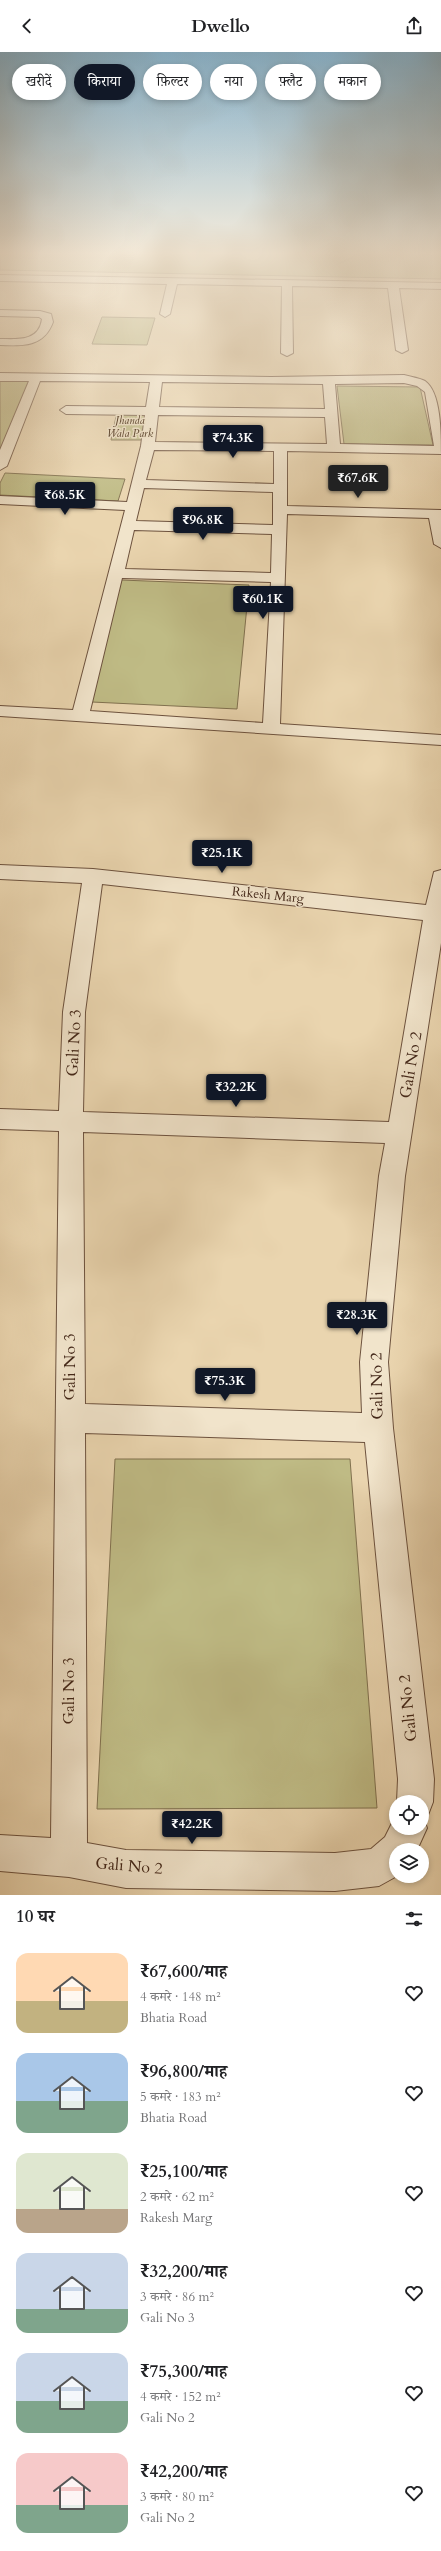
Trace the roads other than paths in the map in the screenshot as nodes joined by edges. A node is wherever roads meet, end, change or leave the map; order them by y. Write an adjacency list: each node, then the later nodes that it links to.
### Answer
1 (40, 337): 4 (street)
2 (287, 337): 6 (street)
3 (400, 337): 5 (street)
4 (0, 342)
5 (402, 350)
6 (287, 353)
7 (36, 376): 8 (street); 9 (street); 18 (street)
8 (0, 377)
9 (156, 378): 10 (street); 12 (street)
10 (329, 380): 13 (street); 17 (street)
11 (66, 410): 12 (street)
12 (152, 411): 13 (street); 14 (street)
13 (332, 413): 16 (street)
14 (148, 446): 15 (street); 19 (street)
15 (282, 447): 16 (street); 20 (street)
16 (334, 448): 17 (street)
17 (441, 449)
18 (0, 466)
19 (138, 484): 20 (street); 22 (street)
20 (280, 488): 23 (street)
21 (0, 500): 22 (street)
22 (132, 506): 25 (street)
23 (279, 510): 24 (street); 26 (street)
24 (438, 514): 27 (street)
25 (128, 525): 26 (street); 28 (street)
26 (279, 530): 29 (street)
27 (441, 544)
28 (116, 573): 29 (street); 31 (street)
29 (279, 578): 32 (street)
30 (0, 711): 31 (street)
31 (80, 716): 32 (street)
32 (271, 730): 33 (street)
33 (441, 740)
34 (0, 872): 35 (street, Rakesh Marg)
35 (93, 876): 37 (street, Rakesh Marg); 39 (street, Gali No 3)
36 (441, 877): 37 (street, Gali No 2)
37 (439, 914): 40 (street, Gali No 2)
38 (0, 1119): 39 (street)
39 (71, 1120): 40 (street); 41 (street, Gali No 3)
40 (400, 1132): 42 (street, Gali No 2)
41 (70, 1418): 42 (street); 45 (street, Gali No 3)
42 (378, 1428): 43 (street, Gali No 2)
43 (415, 1795)
44 (0, 1853): 45 (street, Gali No 2)
45 (68, 1858): 46 (street, Gali No 2)
46 (389, 1858)

